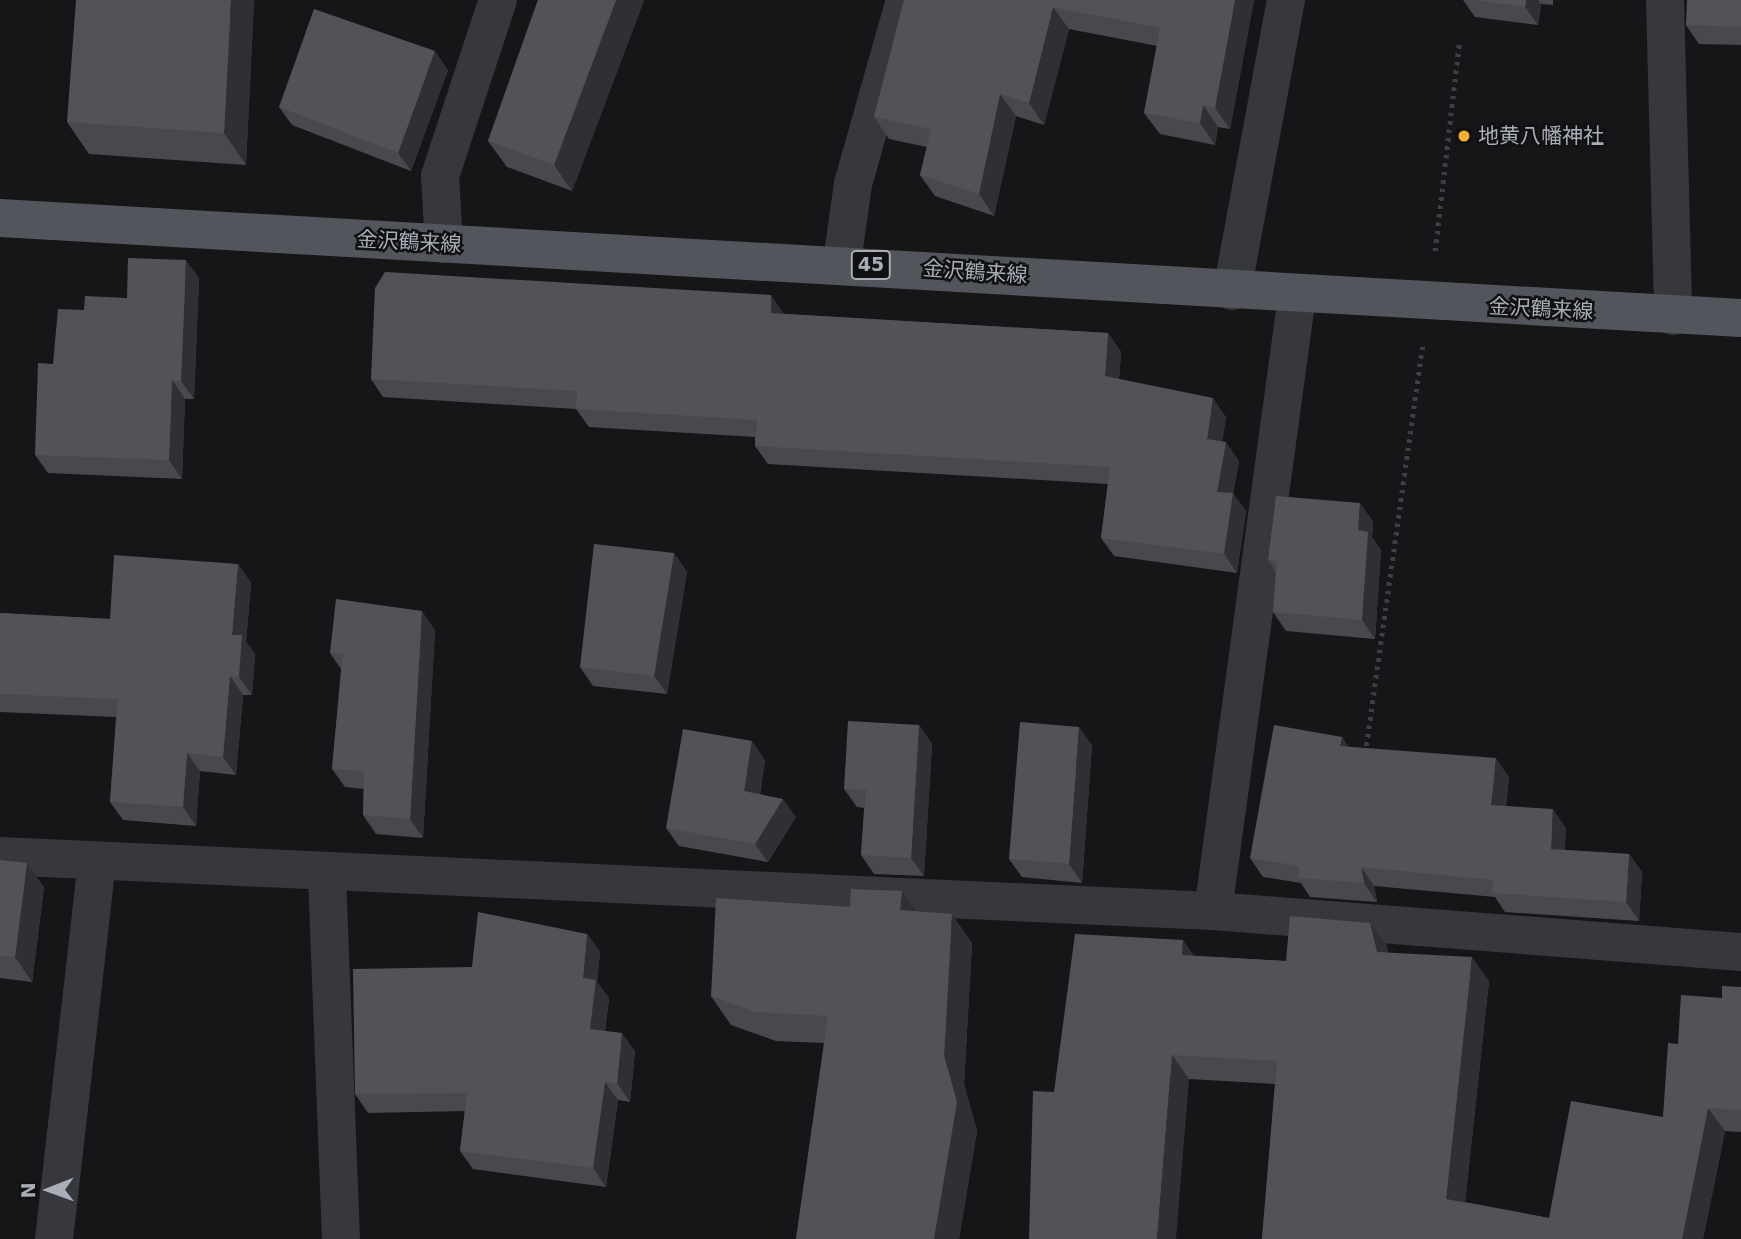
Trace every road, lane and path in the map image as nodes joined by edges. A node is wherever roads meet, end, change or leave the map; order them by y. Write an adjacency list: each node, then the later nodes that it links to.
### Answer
1 (498, 0): 7 (street)
2 (905, 0): 8 (street)
3 (1286, 0): 9 (street)
4 (1665, 0): 12 (street)
5 (1459, 43): 11 (path)
6 (0, 218): 7 (main road, 金沢鶴来線 / 45)
7 (444, 244): 8 (main road, 金沢鶴来線 / 45)
8 (842, 262): 9 (main road, 金沢鶴来線 / 45)
9 (1232, 290): 10 (main road, 金沢鶴来線 / 45)
10 (1297, 296): 11 (main road, 金沢鶴来線 / 45); 18 (street)
11 (1429, 303): 12 (main road, 金沢鶴来線 / 45); 14 (path)
12 (1673, 316): 13 (main road, 金沢鶴来線 / 45)
13 (1741, 318)
14 (1362, 770)
15 (0, 856): 16 (street)
16 (97, 862): 17 (street); 20 (street)
17 (327, 875): 18 (street); 21 (street)
18 (1213, 911): 19 (street)
19 (1741, 952)
20 (54, 1239)
21 (341, 1239)

